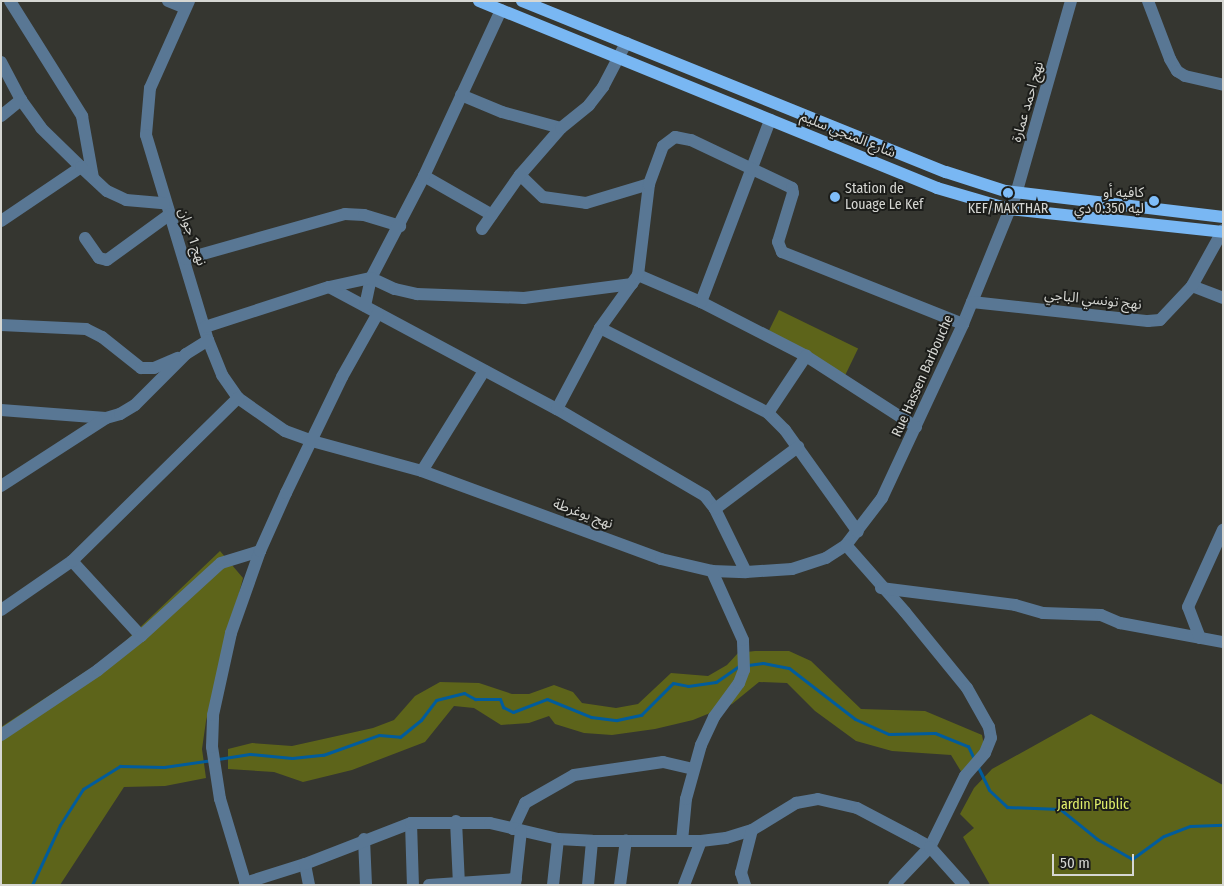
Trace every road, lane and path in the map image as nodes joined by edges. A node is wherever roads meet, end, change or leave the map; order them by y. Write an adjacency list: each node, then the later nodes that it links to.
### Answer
1 (10, 1): 22 (street)
2 (168, 1): 7 (street)
3 (479, 1): 8 (main road, شارع المنجي سليم)
4 (522, 1): 9 (main road, شارع المنجي سليم)
5 (1071, 1): 24 (street, نهج احمد عمارة)
6 (1148, 1): 12 (street)
7 (187, 5): 25 (street, نهج 1 جوان)
8 (496, 6): 10 (main road, شارع المنجي سليم); 13 (street)
9 (626, 43): 10 (street); 24 (main road, شارع المنجي سليم)
10 (618, 58): 16 (main road, شارع المنجي سليم); 17 (street)
11 (1, 62): 14 (street)
12 (1223, 85)
13 (461, 95): 17 (street); 21 (street)
14 (21, 100): 15 (street); 18 (street)
15 (1, 116)
16 (770, 120): 19 (street); 26 (main road, شارع المنجي سليم)
17 (561, 128): 20 (street)
18 (81, 167): 22 (street); 29 (street)
19 (751, 170): 23 (street); 40 (street); 44 (street)
20 (520, 175): 23 (street); 27 (street)
21 (424, 176): 27 (street); 30 (street)
22 (93, 178): 25 (street)
23 (649, 184): 36 (street)
24 (1016, 194): 26 (street, نهج احمد عمارة); 28 (main road, شارع المنجي سليم)
25 (167, 209): 33 (street); 34 (street, نهج 1 جوان)
26 (1009, 209): 32 (main road, شارع المنجي سليم); 41 (street, Rue Hassen Barbouche)
27 (492, 215): 31 (street)
28 (1223, 217)
29 (1, 221)
30 (400, 226): 34 (street); 35 (street)
31 (482, 229)
32 (1223, 231): 37 (street, نهج تونسي الباجي)
33 (85, 238)
34 (185, 259): 46 (street, نهج 1 جوان)
35 (371, 278): 36 (street); 38 (street); 42 (street)
36 (635, 280): 40 (street); 47 (street)
37 (1192, 286): 39 (street); 41 (street, نهج تونسي الباجي)
38 (329, 287): 42 (street); 46 (street)
39 (1223, 298)
40 (701, 302): 50 (street)
41 (972, 302): 44 (street, Rue Hassen Barbouche)
42 (366, 306): 43 (street)
43 (378, 314): 51 (street); 58 (street)
44 (963, 324): 57 (street, Rue Hassen Barbouche)
45 (1, 325): 49 (street)
46 (205, 327): 48 (street, نهج 1 جوان)
47 (600, 328): 53 (street); 55 (street)
48 (208, 340): 49 (street); 52 (street, نهج 1 جوان)
49 (186, 354): 56 (street)
50 (806, 356): 55 (street); 57 (street)
51 (484, 371): 53 (street); 60 (street)
52 (238, 398): 58 (street, نهج 1 جوان); 67 (street)
53 (557, 408): 62 (street)
54 (1, 410): 56 (street)
55 (768, 413): 59 (street)
56 (106, 418): 61 (street)
57 (916, 427): 64 (street, Rue Hassen Barbouche)
58 (312, 441): 60 (street, نهج يوغرطة); 66 (street)
59 (798, 447): 62 (street); 64 (street)
60 (422, 471): 68 (street, نهج يوغرطة)
61 (1, 486)
62 (715, 509): 69 (street)
63 (1223, 530): 73 (street)
64 (858, 532): 65 (street, Rue Hassen Barbouche)
65 (846, 546): 69 (street, نهج يوغرطة); 70 (street)
66 (260, 551): 72 (street); 90 (street)
67 (72, 561): 71 (street); 72 (street)
68 (712, 571): 69 (street, نهج يوغرطة); 76 (street)
69 (746, 572)
70 (881, 588): 73 (street); 87 (street)
71 (1, 610)
72 (141, 636): 75 (street)
73 (1200, 638): 74 (street)
74 (1223, 642)
75 (1, 735)
76 (693, 769): 79 (street); 85 (street)
77 (456, 821): 78 (street); 79 (street); 91 (street)
78 (411, 823): 81 (street); 94 (street)
79 (517, 830): 82 (street); 89 (street)
80 (752, 830): 86 (street); 87 (street); 100 (street)
81 (364, 839): 88 (street); 93 (street)
82 (558, 839): 84 (street); 96 (street)
83 (626, 840): 84 (street); 85 (street); 98 (street)
84 (592, 841): 97 (street)
85 (682, 841): 86 (street)
86 (701, 841): 99 (street)
87 (930, 847): 101 (street); 102 (street)
88 (305, 864): 90 (street); 92 (street)
89 (516, 882): 91 (street)
90 (245, 884)
91 (459, 884): 95 (street)
92 (309, 885)
93 (366, 885)
94 (413, 885)
95 (429, 885)
96 (554, 885)
97 (588, 885)
98 (620, 885)
99 (684, 885)
100 (745, 885)
101 (894, 885)
102 (964, 885)

